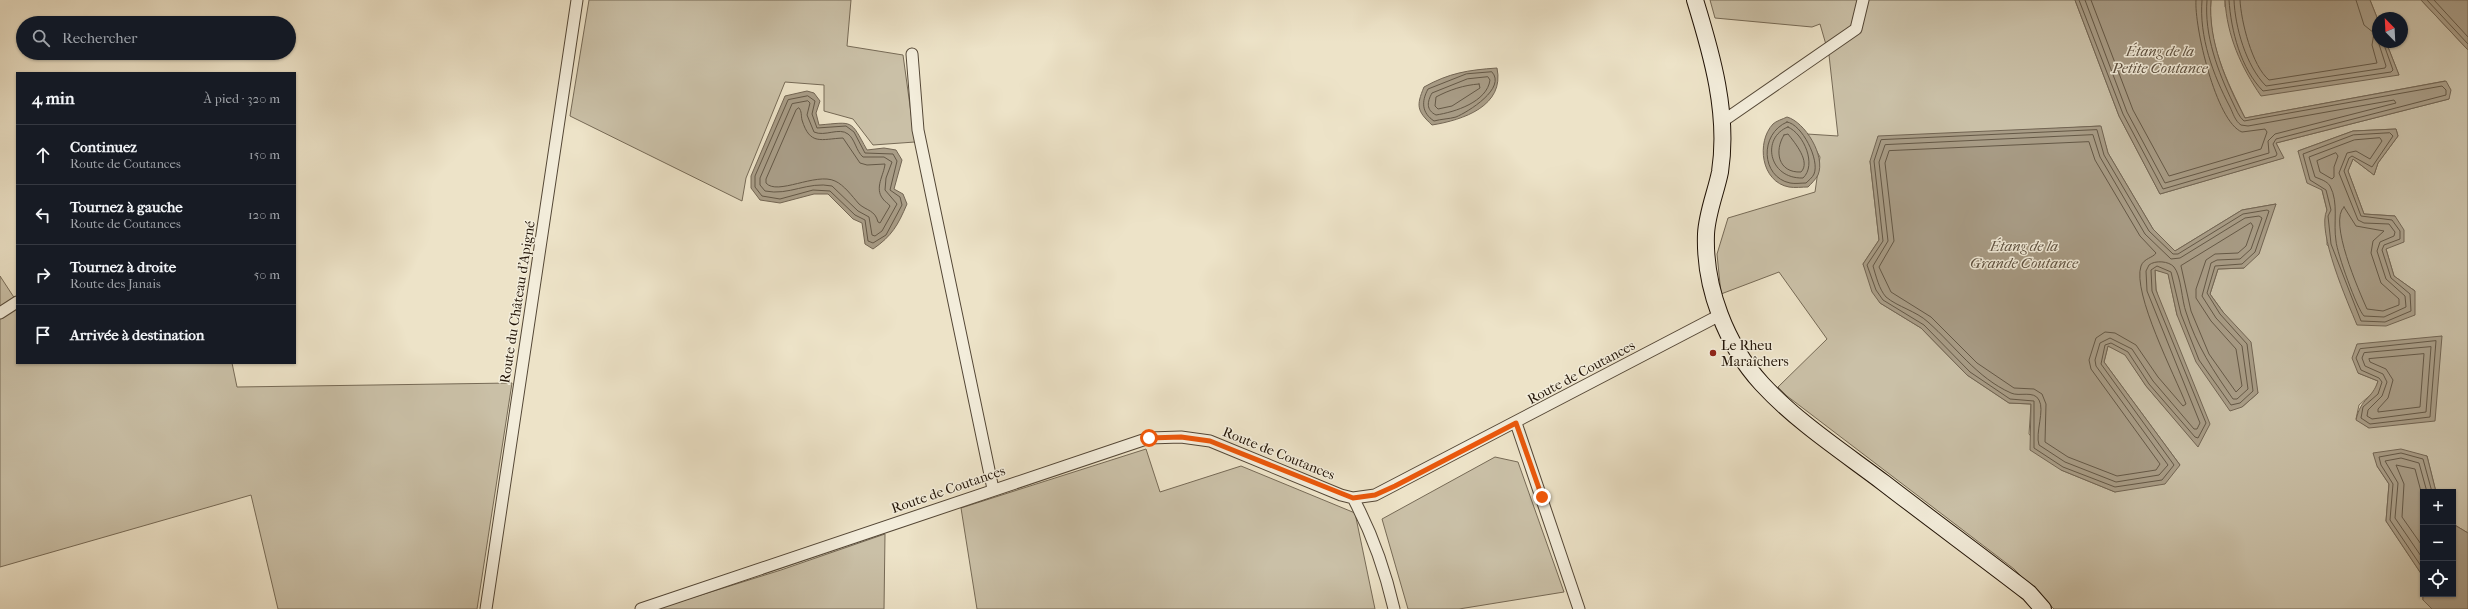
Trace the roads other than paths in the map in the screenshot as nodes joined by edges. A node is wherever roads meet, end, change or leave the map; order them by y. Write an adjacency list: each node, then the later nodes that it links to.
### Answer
1 (577, 0): 12 (street, Route du Château d'Apigné)
2 (1695, 0): 5 (street)
3 (1862, 0): 5 (street)
4 (912, 54): 10 (street)
5 (1723, 120): 8 (street)
6 (16, 303): 7 (street)
7 (0, 313)
8 (1720, 315): 9 (street, Route de Coutances); 16 (street)
9 (1516, 423): 11 (street, Route de Coutances); 15 (street)
10 (993, 489): 11 (street, Route de Coutances); 13 (street, Route de Coutances)
11 (1353, 498): 14 (street)
12 (486, 609)
13 (641, 609)
14 (1394, 609)
15 (1579, 609)
16 (2043, 609)

